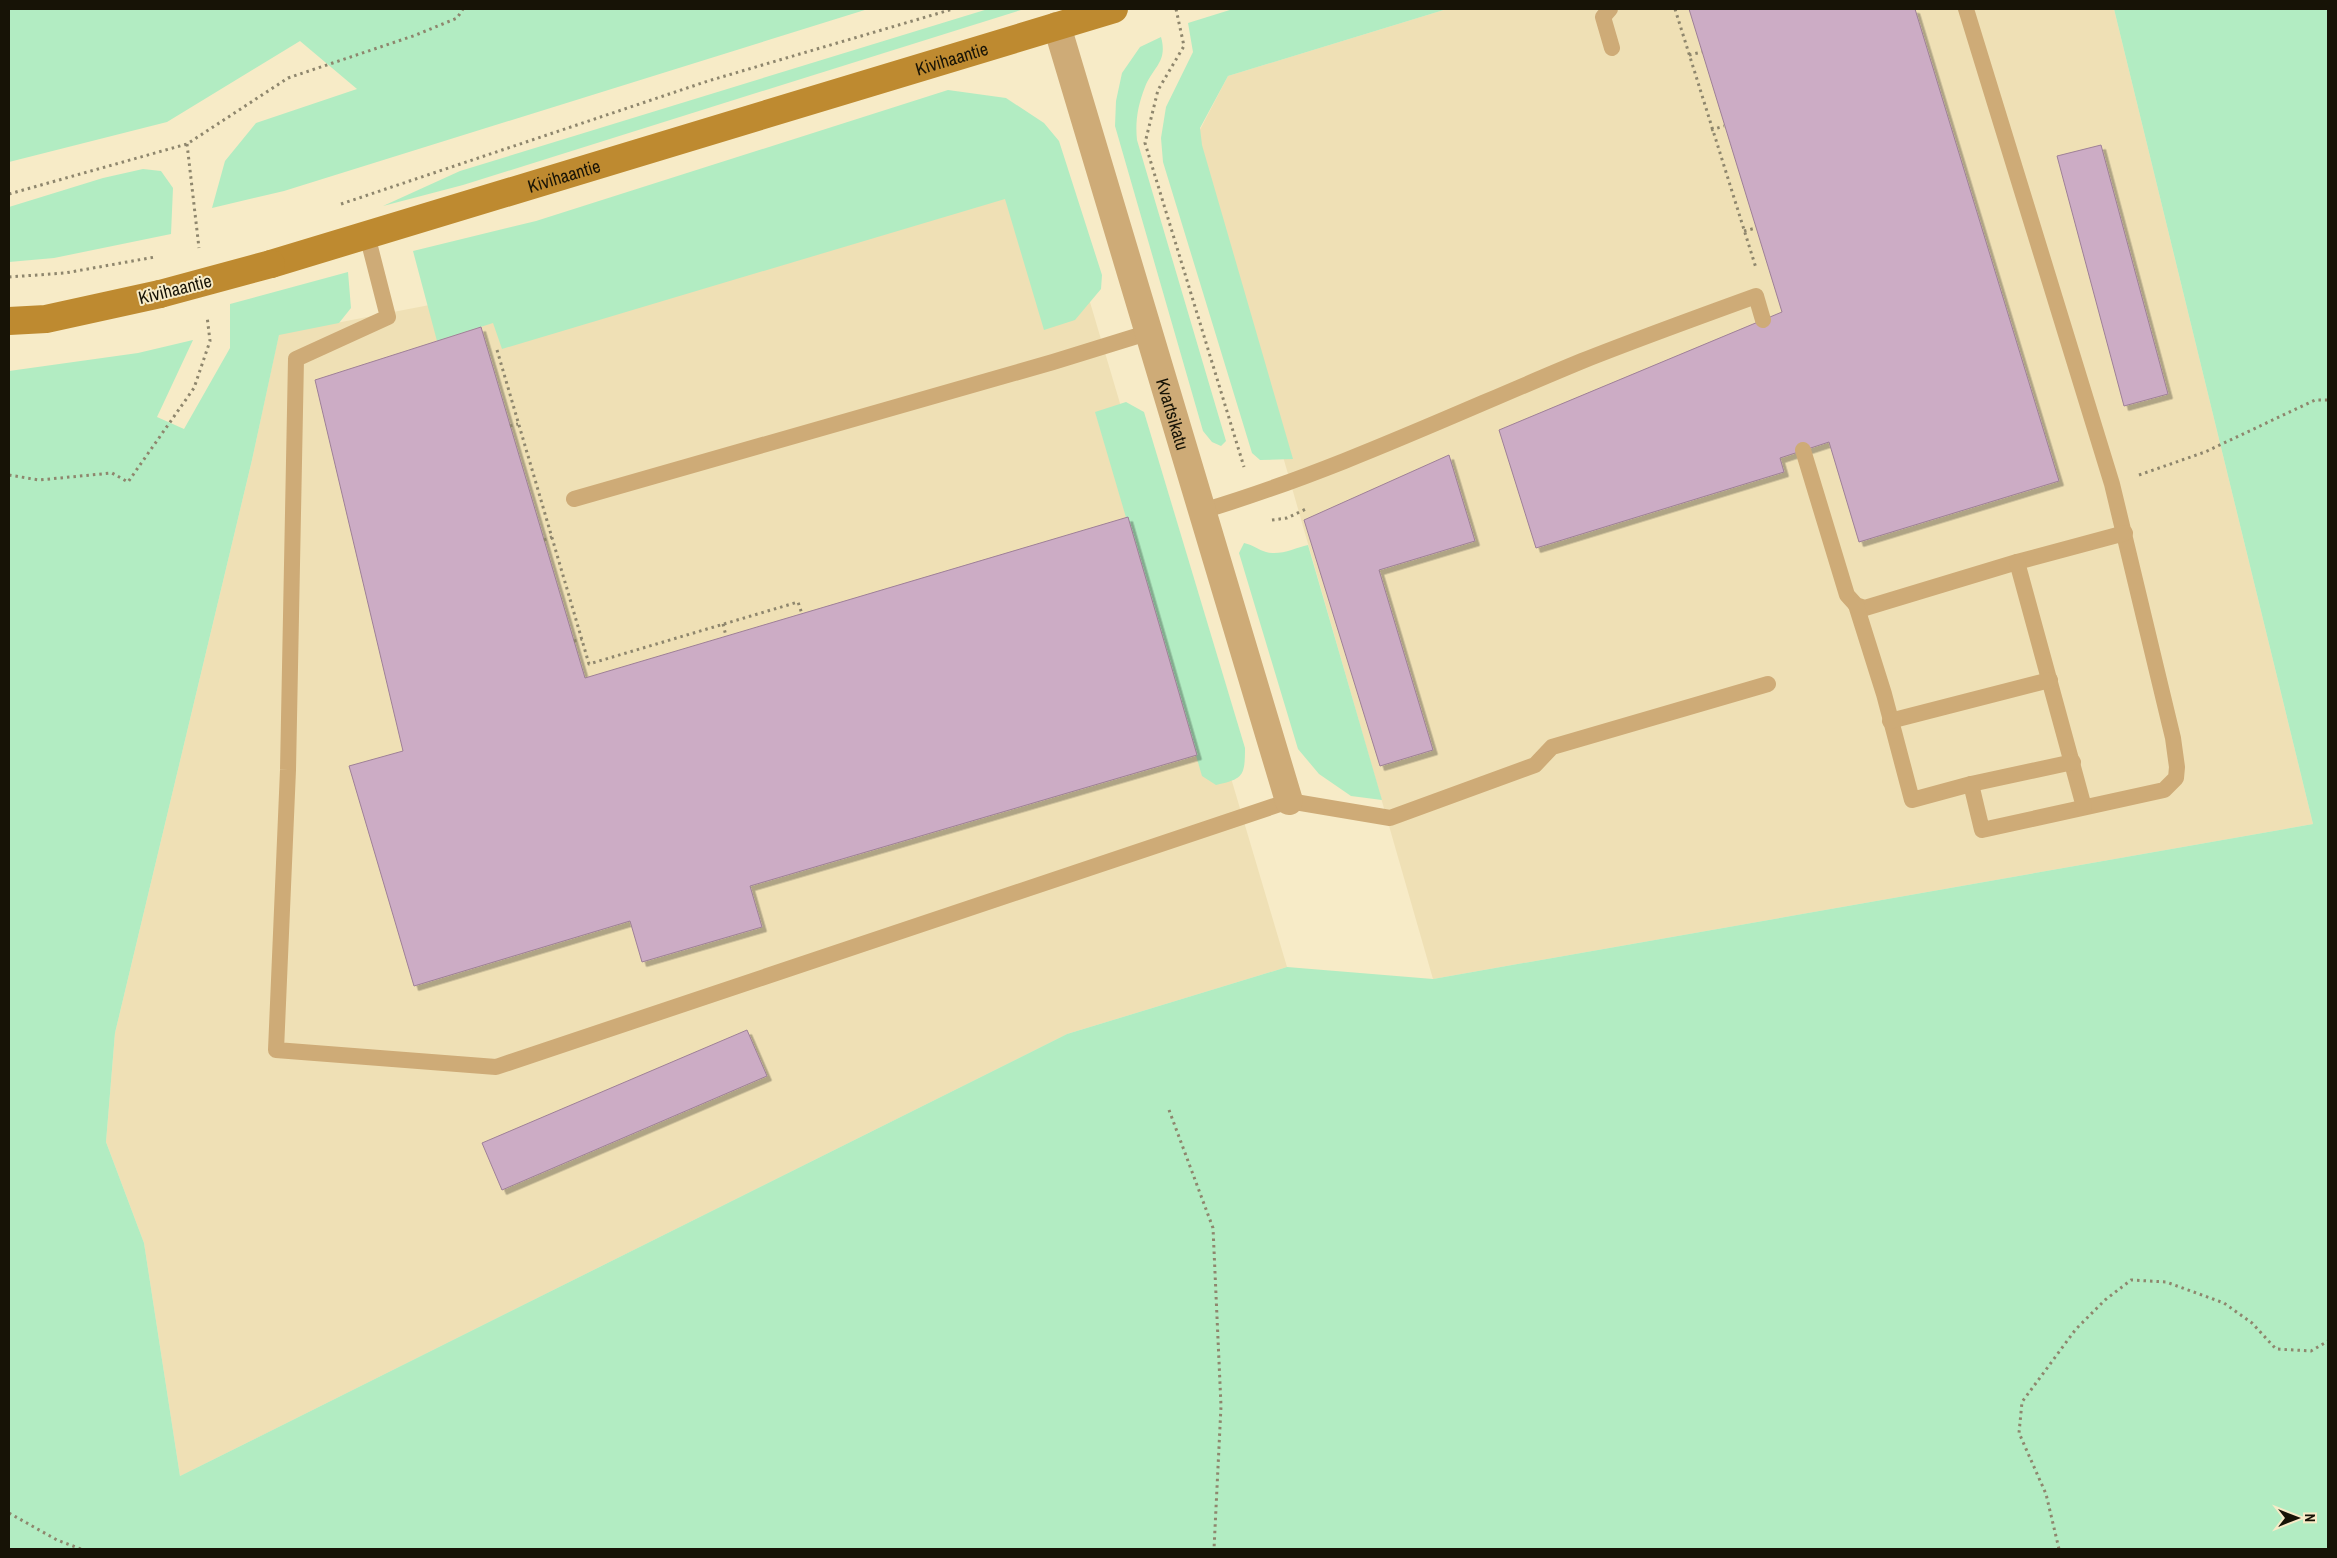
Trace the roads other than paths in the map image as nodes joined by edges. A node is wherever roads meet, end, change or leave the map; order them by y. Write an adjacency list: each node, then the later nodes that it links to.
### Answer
1 (1114, 9): 4 (main road, Kivihaantie)
2 (1610, 9): 5 (lane)
3 (1966, 9): 13 (lane)
4 (1057, 26): 6 (main road, Kivihaantie); 9 (street, Kvartsikatu)
5 (1612, 48)
6 (367, 235): 8 (main road, Kivihaantie, bridge); 21 (lane)
7 (1762, 315): 12 (lane)
8 (9, 322)
9 (1150, 332): 11 (lane); 12 (street, Kvartsikatu)
10 (1803, 450): 15 (lane)
11 (574, 499)
12 (1202, 511): 21 (street, Kvartsikatu)
13 (2126, 534): 14 (lane); 22 (lane)
14 (2017, 562): 15 (lane); 16 (lane)
15 (1856, 605): 18 (lane)
16 (2050, 680): 18 (lane); 19 (lane)
17 (1768, 684): 21 (lane)
18 (1890, 721): 20 (lane)
19 (2073, 762): 20 (lane); 22 (lane)
20 (1971, 784): 22 (lane)
21 (1289, 801)
22 (2084, 807)

